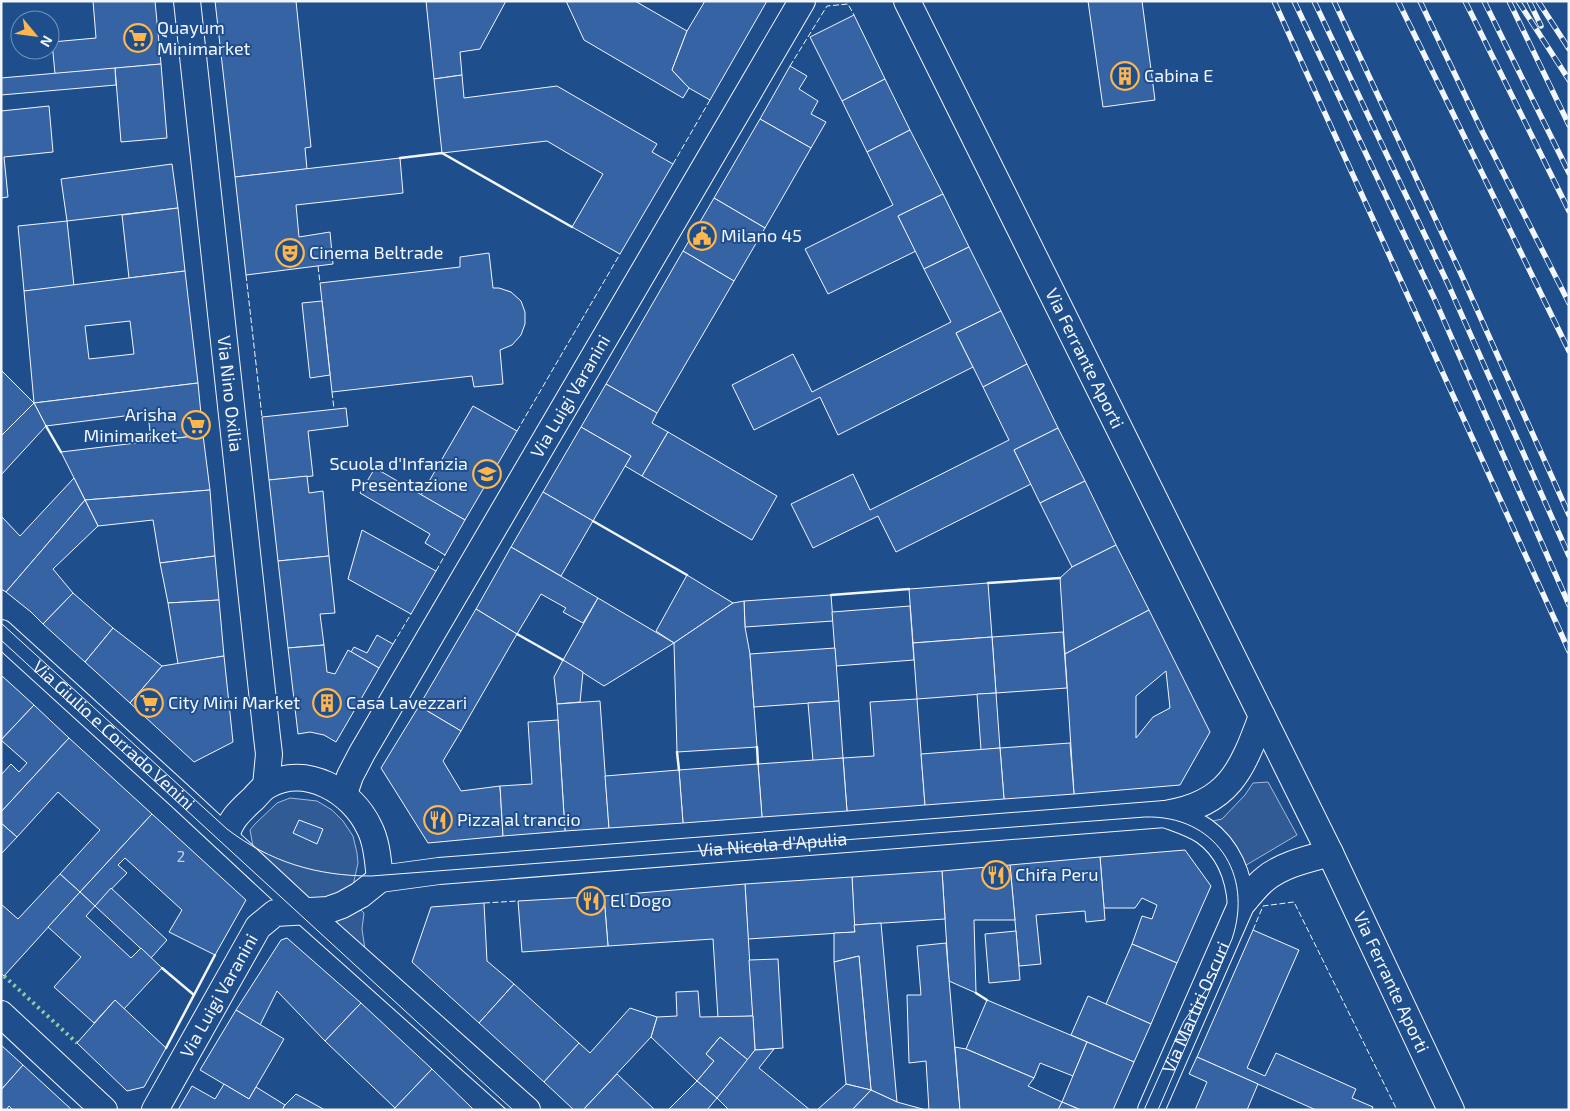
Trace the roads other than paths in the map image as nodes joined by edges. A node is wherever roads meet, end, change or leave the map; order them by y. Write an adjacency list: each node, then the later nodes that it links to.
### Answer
1 (187, 1): 6 (street, Via Nino Oxilia)
2 (802, 1): 7 (street, Via Luigi Varanini)
3 (907, 1): 5 (street, Via Ferrante Aporti)
4 (1, 633): 9 (street, Via Giulio e Corrado Venini)
5 (1262, 716): 8 (street); 10 (street, Via Ferrante Aporti)
6 (266, 786): 7 (street); 9 (street)
7 (344, 794): 11 (street)
8 (1165, 814): 11 (street, Via Nicola d'Apulia); 12 (street)
9 (226, 838): 13 (street)
10 (1330, 853): 12 (street); 19 (street, Via Ferrante Aporti)
11 (380, 879): 13 (street)
12 (1241, 905): 18 (street, Via Martiri Oscuri)
13 (304, 912): 16 (street, Via Luigi Varanini); 17 (street)
14 (1, 1014): 15 (street)
15 (104, 1110)
16 (155, 1110)
17 (527, 1110)
18 (1151, 1110)
19 (1452, 1110)

